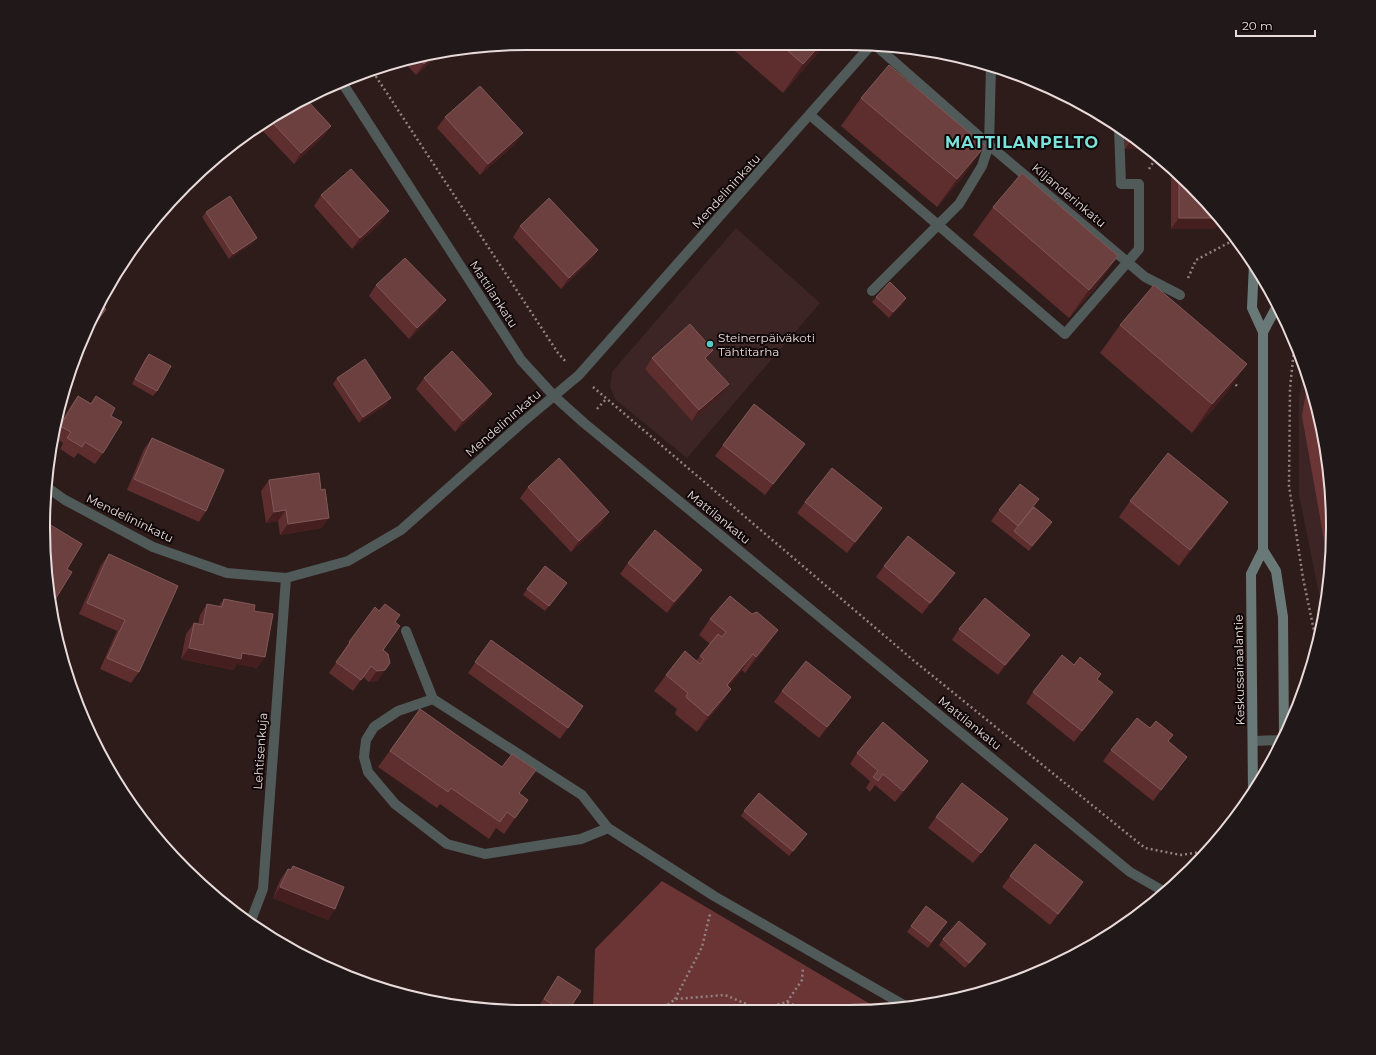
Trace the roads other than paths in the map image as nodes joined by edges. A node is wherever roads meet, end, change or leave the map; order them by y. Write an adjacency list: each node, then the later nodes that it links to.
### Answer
1 (867, 51): 5 (street, Mendelininkatu)
2 (881, 51): 7 (street, Kiljanderinkatu)
3 (991, 72): 7 (street)
4 (344, 87): 15 (street, Mattilankatu)
5 (810, 115): 8 (street); 15 (street, Mendelininkatu)
6 (1119, 134): 9 (street)
7 (989, 145): 8 (street); 9 (street, Kiljanderinkatu)
8 (938, 225): 9 (street); 11 (street)
9 (1127, 262): 12 (street, Kiljanderinkatu)
10 (1253, 275): 14 (main road, Keskussairaalantie)
11 (872, 291)
12 (1180, 295)
13 (1274, 311): 14 (main road, Keskussairaalantie)
14 (1263, 332): 17 (main road, Keskussairaalantie)
15 (554, 396): 18 (street, Mendelininkatu); 26 (street, Mattilankatu)
16 (52, 490): 18 (street, Mendelininkatu)
17 (1263, 550): 21 (main road); 23 (main road, Keskussairaalantie)
18 (286, 578): 27 (street, Lehtisenkuja)
19 (406, 631): 20 (street)
20 (433, 699): 25 (street); 25 (street)
21 (1284, 724)
22 (1276, 740): 23 (street)
23 (1253, 741): 24 (main road, Keskussairaalantie)
24 (1253, 781)
25 (608, 828): 28 (street)
26 (1160, 889)
27 (252, 917)
28 (899, 1002)

